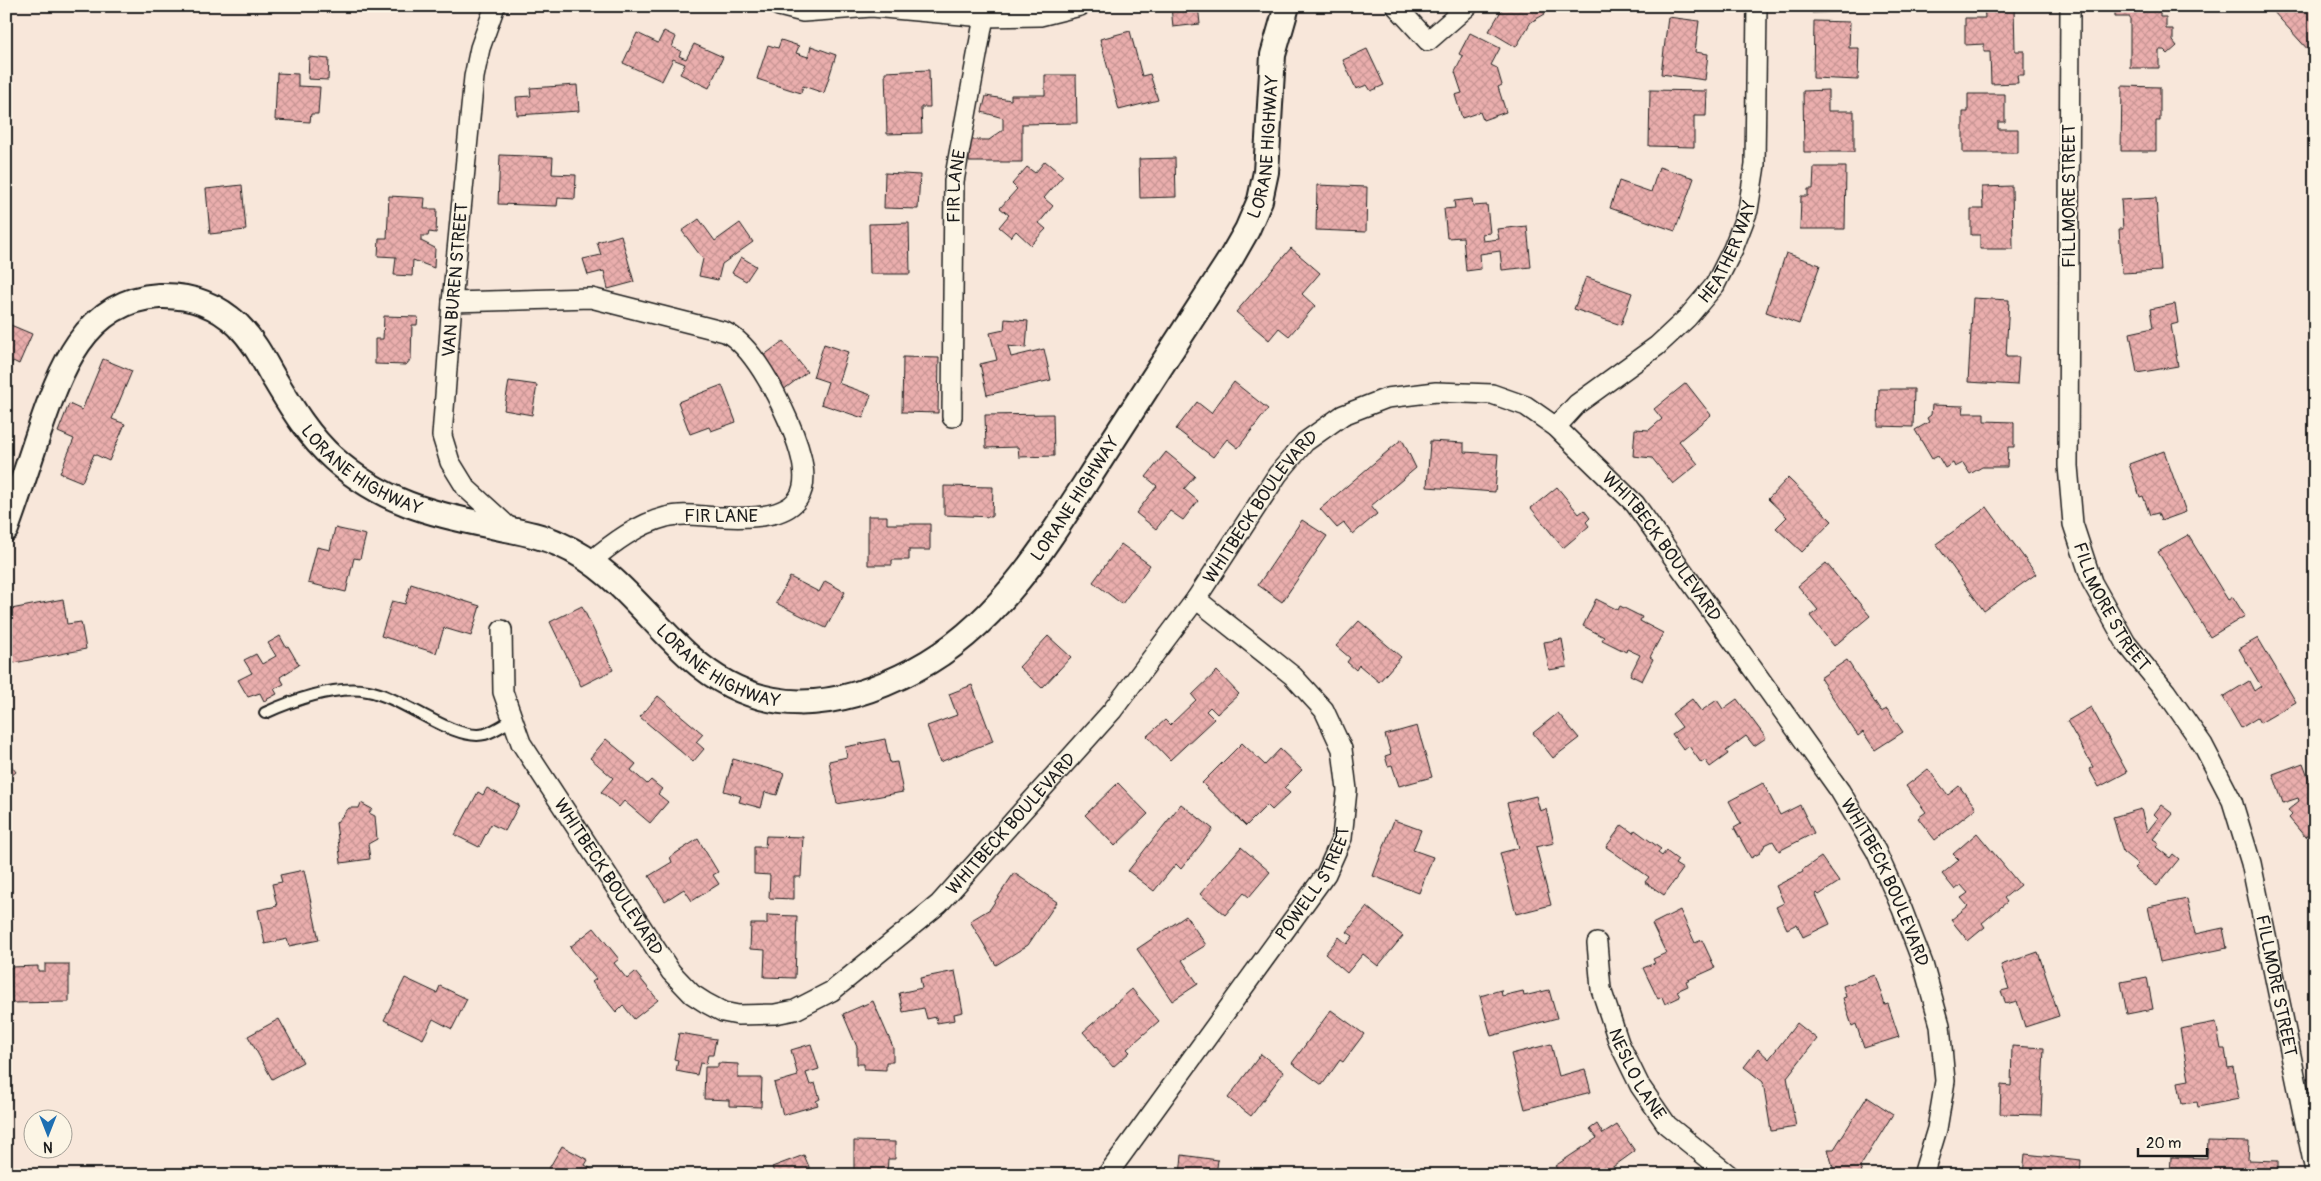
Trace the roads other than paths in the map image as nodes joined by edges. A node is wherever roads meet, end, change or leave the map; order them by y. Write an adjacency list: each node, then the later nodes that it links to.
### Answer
1 (495, 6): 11 (street, VAN BUREN STREET)
2 (779, 6): 10 (street)
3 (1080, 6): 9 (street)
4 (1287, 6): 16 (street, LORANE HIGHWAY)
5 (1396, 6): 6 (street)
6 (1468, 6)
7 (1756, 6): 13 (street, HEATHER WAY)
8 (2070, 6): 22 (street, FILLMORE STREET)
9 (1054, 10): 10 (street)
10 (984, 17): 12 (street, FIR LANE)
11 (452, 302): 15 (street, VAN BUREN STREET); 16 (street, FIR LANE)
12 (952, 417)
13 (1556, 427): 17 (street, WHITBECK BOULEVARD); 25 (street, WHITBECK BOULEVARD)
14 (6, 529): 15 (street, LORANE HIGHWAY)
15 (512, 530): 16 (street, LORANE HIGHWAY)
16 (591, 561)
17 (1196, 599): 20 (street, WHITBECK BOULEVARD); 23 (street, POWELL STREET)
18 (502, 630): 20 (street, WHITBECK BOULEVARD)
19 (265, 713): 20 (lane)
20 (512, 720)
21 (1597, 943): 24 (street, NESLO LANE)
22 (2315, 1171)
23 (1107, 1175)
24 (1729, 1175)
25 (1923, 1175)

